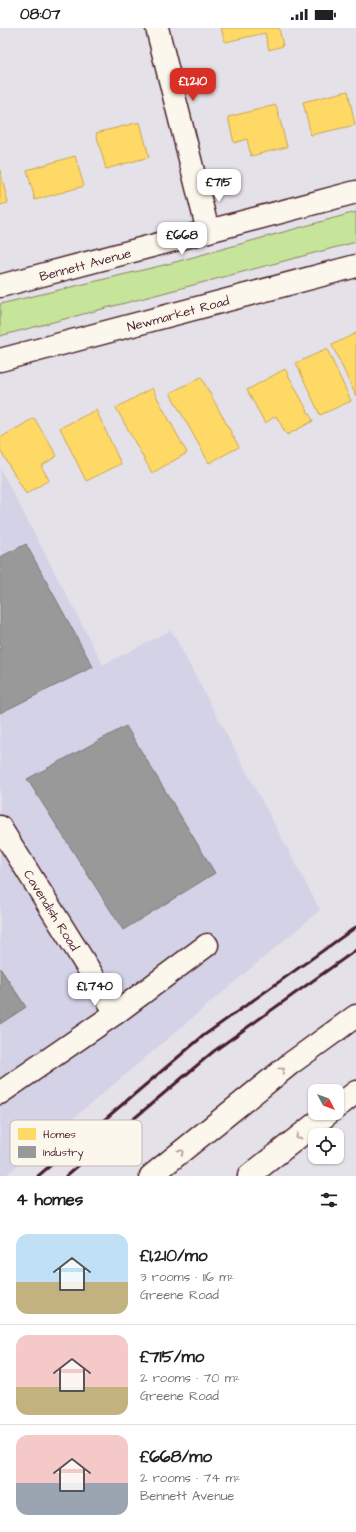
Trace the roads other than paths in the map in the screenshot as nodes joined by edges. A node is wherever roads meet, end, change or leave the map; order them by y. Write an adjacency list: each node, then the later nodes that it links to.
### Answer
1 (157, 28): 3 (main road)
2 (356, 192): 3 (main road, Bennett Avenue)
3 (208, 231): 5 (main road, Bennett Avenue)
4 (356, 266): 6 (main road, Newmarket Road)
5 (0, 286)
6 (0, 360)
7 (0, 827): 9 (main road, Cavendish Road)
8 (207, 945): 9 (main road)
9 (116, 1013): 11 (main road)
10 (356, 1016): 15 (main road, one-way to 10)
11 (0, 1092)
12 (356, 1092): 13 (main road)
13 (344, 1101)
14 (320, 1120): 16 (main road, one-way to 16)
15 (150, 1176)
16 (249, 1176)

